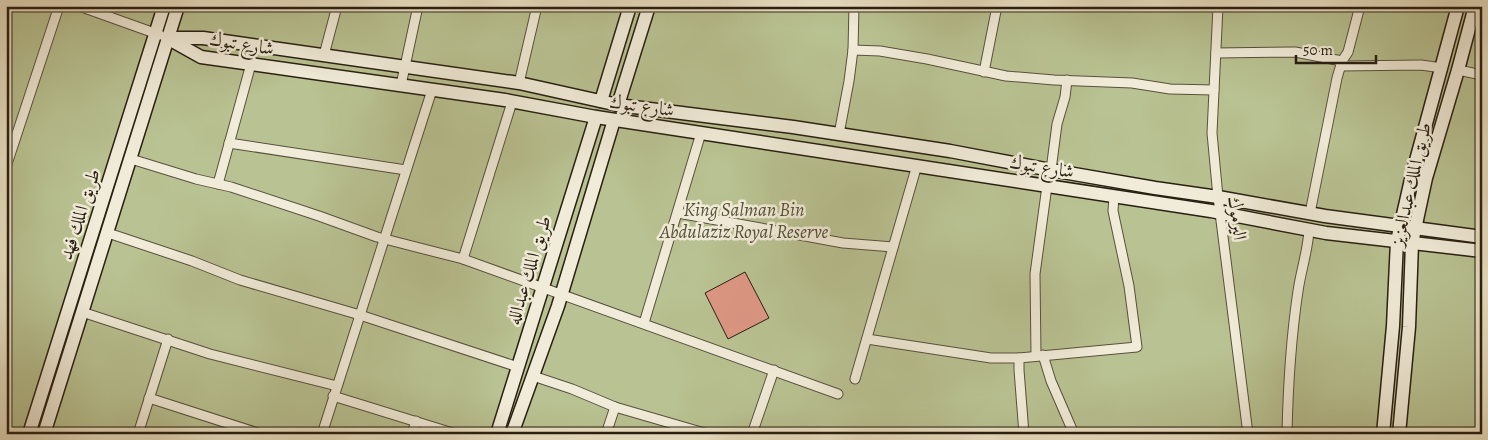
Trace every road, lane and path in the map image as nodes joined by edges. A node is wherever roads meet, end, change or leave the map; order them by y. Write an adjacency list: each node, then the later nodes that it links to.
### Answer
1 (59, 6): 42 (street)
2 (79, 6): 16 (street)
3 (164, 6): 16 (main road, طريق الملك فهد)
4 (178, 6): 16 (main road, طريق الملك فهد)
5 (337, 6): 19 (street)
6 (418, 6): 22 (street)
7 (537, 6): 28 (street)
8 (630, 6): 32 (main road)
9 (649, 6): 34 (main road)
10 (854, 6): 17 (street)
11 (997, 6): 25 (street)
12 (1218, 6): 18 (street, اليرموك)
13 (1360, 6): 20 (street)
14 (1458, 6): 23 (main road, طريق الملك عبدالعزيز)
15 (1475, 6): 24 (main road, طريق الملك عبدالعزيز)
16 (161, 36): 19 (main road, شارع تبوك); 21 (main road, شارع تبوك); 40 (main road, طريق الملك فهد); 82 (main road, طريق الملك فهد)
17 (853, 50): 25 (street); 38 (street)
18 (1216, 53): 20 (street); 31 (street, اليرموك)
19 (324, 55): 22 (main road, شارع تبوك)
20 (1341, 63): 23 (street); 51 (street)
21 (252, 64): 29 (main road, شارع تبوك); 39 (street)
22 (405, 66): 28 (main road, شارع تبوك); 29 (street)
23 (1442, 68): 52 (main road, طريق الملك عبدالعزيز)
24 (1458, 70): 26 (street); 53 (main road, طريق الملك عبدالعزيز)
25 (984, 72): 27 (street)
26 (1482, 75)
27 (1067, 80): 31 (street); 44 (street)
28 (519, 83): 32 (main road, شارع تبوك)
29 (401, 85): 30 (main road, شارع تبوك)
30 (432, 90): 33 (main road, شارع تبوك); 43 (street)
31 (1214, 90): 48 (street, اليرموك)
32 (601, 101): 34 (main road, شارع تبوك)
33 (512, 102): 35 (main road, شارع تبوك); 62 (street)
34 (618, 105): 38 (main road, شارع تبوك)
35 (596, 118): 36 (main road, شارع تبوك); 63 (main road, طريق الملك عبدالله)
36 (614, 120): 37 (main road, شارع تبوك); 64 (main road, طريق الملك عبدالله)
37 (701, 133): 41 (main road, شارع تبوك); 49 (street)
38 (839, 134): 44 (main road, شارع تبوك)
39 (229, 143): 43 (street); 45 (street)
40 (131, 159): 45 (street); 55 (main road, طريق الملك فهد)
41 (917, 166): 46 (main road, شارع تبوك); 60 (street)
42 (6, 167)
43 (406, 170): 57 (street)
44 (1051, 170): 48 (main road, شارع تبوك)
45 (218, 184): 57 (street)
46 (1047, 186): 47 (main road, شارع تبوك); 70 (street)
47 (1114, 196): 50 (main road, شارع تبوك); 70 (street)
48 (1218, 197): 50 (street, اليرموك); 51 (main road, شارع تبوك)
49 (678, 213): 60 (street); 67 (street)
50 (1221, 213): 54 (main road, شارع تبوك); 96 (street, اليرموك)
51 (1310, 213): 52 (main road, شارع تبوك)
52 (1400, 225): 53 (main road, شارع تبوك); 58 (main road, طريق الملك عبدالعزيز)
53 (1416, 228): 56 (main road, شارع تبوك); 59 (main road, طريق الملك عبدالعزيز)
54 (1309, 230): 58 (main road, شارع تبوك); 97 (street)
55 (108, 233): 65 (main road, طريق الملك فهد); 66 (street)
56 (1482, 237)
57 (383, 238): 62 (street); 66 (street)
58 (1397, 241): 59 (main road, شارع تبوك); 98 (main road, طريق الملك عبدالعزيز)
59 (1412, 243): 61 (main road, شارع تبوك); 99 (main road, طريق الملك عبدالعزيز)
60 (893, 247): 69 (street)
61 (1482, 251)
62 (463, 259): 63 (street)
63 (543, 287): 64 (street); 72 (main road, طريق الملك عبدالله)
64 (562, 295): 67 (street); 74 (main road, طريق الملك عبدالله)
65 (82, 312): 68 (street); 83 (main road, طريق الملك فهد)
66 (360, 314): 72 (street); 76 (street)
67 (644, 323): 73 (street)
68 (168, 339): 76 (street); 79 (street)
69 (867, 339): 71 (street); 75 (street)
70 (1039, 356): 71 (street); 95 (street)
71 (1019, 358): 94 (street)
72 (518, 367): 89 (main road, طريق الملك عبدالله)
73 (774, 370): 77 (street); 93 (street)
74 (533, 376): 80 (street); 90 (main road, طريق الملك عبدالله)
75 (855, 379)
76 (337, 386): 78 (street)
77 (838, 394)
78 (333, 396): 81 (street); 86 (street)
79 (149, 398): 84 (street); 85 (street)
80 (615, 407): 91 (street); 92 (street)
81 (416, 422): 87 (street); 88 (street)
82 (29, 434)
83 (44, 434)
84 (138, 434)
85 (261, 434)
86 (322, 434)
87 (412, 434)
88 (456, 434)
89 (498, 434)
90 (512, 434)
91 (606, 434)
92 (708, 434)
93 (752, 434)
94 (1024, 434)
95 (1074, 434)
96 (1248, 434)
97 (1287, 434)
98 (1383, 434)
99 (1399, 434)

